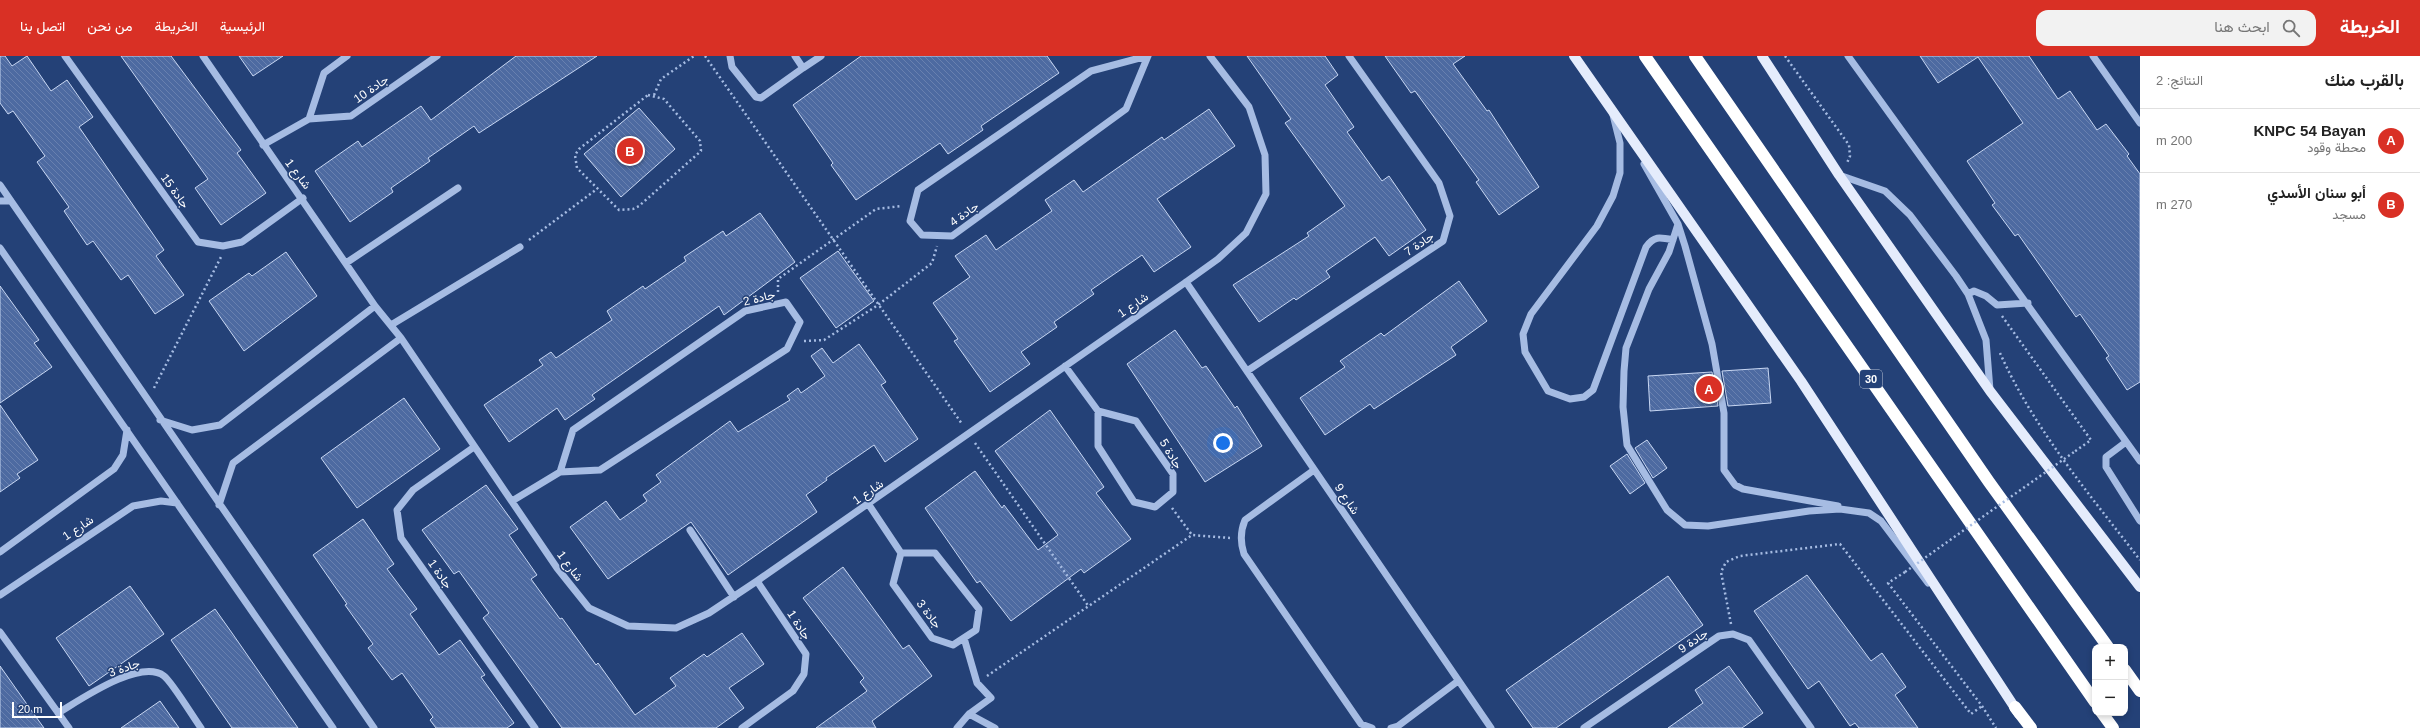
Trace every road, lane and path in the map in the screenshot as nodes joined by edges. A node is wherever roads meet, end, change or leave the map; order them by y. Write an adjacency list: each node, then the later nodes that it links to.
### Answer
1 (65, 56): 39 (street, جادة 15)
2 (203, 56): 26 (street, شارع 1)
3 (348, 56): 23 (street)
4 (437, 56): 23 (street, جادة 10)
5 (694, 56): 21 (path)
6 (705, 56): 37 (path)
7 (730, 56): 20 (street)
8 (795, 56): 20 (street)
9 (821, 56): 20 (street)
10 (1148, 56): 34 (street, جادة 4); 36 (street, جادة 4)
11 (1210, 56): 43 (street, شارع 1)
12 (1349, 56): 55 (street, جادة 7)
13 (1574, 56): 22 (main road)
14 (1645, 56): 94 (highway, 30)
15 (1695, 56): 89 (highway)
16 (1762, 56): 27 (main road)
17 (1785, 56): 27 (path)
18 (1848, 56): 45 (street)
19 (2093, 56): 25 (street)
20 (803, 68)
21 (654, 95): 30 (path); 30 (path)
22 (1611, 109): 24 (main road); 38 (street)
23 (309, 118): 26 (street, جادة 10)
24 (1621, 124): 35 (street); 87 (main road)
25 (2140, 124)
26 (263, 145): 31 (street, شارع 1)
27 (1839, 175): 44 (street); 56 (main road)
28 (0, 185): 33 (street)
29 (458, 188): 42 (street)
30 (597, 189): 40 (path)
31 (303, 198): 39 (street, جادة 15); 42 (street, شارع 1)
32 (0, 201): 33 (street)
33 (11, 201): 57 (street)
34 (914, 205): 36 (street, جادة 4); 37 (path)
35 (1678, 224): 38 (street); 72 (street)
36 (940, 236): 47 (path)
37 (834, 240): 46 (path); 47 (path)
38 (1673, 240): 72 (street)
39 (227, 245): 57 (path)
40 (520, 247): 50 (street)
41 (0, 248): 60 (street)
42 (346, 263): 48 (street, شارع 1)
43 (1186, 282): 54 (street, شارع 1); 55 (street, شارع 9)
44 (1968, 294): 45 (street); 56 (street)
45 (2028, 303): 62 (street)
46 (777, 304): 52 (street, جادة 2); 66 (street, جادة 2)
47 (878, 305): 52 (path); 61 (path)
48 (375, 306): 50 (street, شارع 1); 59 (street)
49 (1999, 312): 95 (path, bridge)
50 (391, 325): 51 (street, شارع 1)
51 (401, 338): 63 (street, شارع 1); 70 (street)
52 (791, 341): 66 (street, جادة 2)
53 (1998, 350): 79 (path)
54 (1065, 366): 58 (street); 61 (street, شارع 1)
55 (1247, 371): 65 (street, شارع 9)
56 (1990, 391): 81 (main road)
57 (147, 401): 59 (street)
58 (1098, 411): 67 (street, جادة 5); 67 (street)
59 (160, 420): 70 (street)
60 (127, 430): 69 (street); 77 (street)
61 (969, 434): 71 (street, شارع 1); 84 (path)
62 (2126, 442): 64 (street); 73 (street)
63 (474, 447): 68 (street, شارع 1); 104 (street, جادة 1)
64 (2140, 461)
65 (1314, 470): 76 (street); 91 (street, شارع 9)
66 (560, 472): 68 (street, جادة 2)
67 (1164, 499): 75 (path)
68 (512, 501): 83 (street, شارع 1)
69 (177, 503): 82 (street, شارع 1); 102 (street)
70 (219, 505): 103 (street)
71 (869, 505): 78 (street); 80 (street, شارع 1)
72 (1857, 510): 87 (street)
73 (2140, 521)
74 (690, 530): 83 (street)
75 (1192, 535): 76 (path); 84 (path)
76 (1241, 538): 108 (street)
77 (0, 552)
78 (901, 552): 88 (street, جادة 3); 88 (street)
79 (2140, 560)
80 (757, 581): 83 (street, شارع 1); 105 (street, جادة 1)
81 (2140, 587)
82 (0, 594)
83 (734, 597)
84 (1089, 607): 92 (path)
85 (0, 632): 97 (street)
86 (1733, 634): 95 (path); 111 (street, جادة 9); 112 (street)
87 (1968, 635): 96 (main road)
88 (964, 638): 92 (street)
89 (2106, 644)
90 (2128, 674): 93 (highway)
91 (1458, 681): 109 (street); 110 (street, شارع 9)
92 (977, 683): 98 (street)
93 (2140, 691)
94 (2092, 698)
95 (1982, 706): 113 (path)
96 (2015, 707): 114 (main road); 115 (highway)
97 (58, 712): 100 (street); 101 (street, جادة 3)
98 (969, 714): 106 (street); 107 (street)
99 (2104, 716): 116 (highway)
100 (69, 728)
101 (201, 728)
102 (334, 728)
103 (374, 728)
104 (535, 728)
105 (742, 728)
106 (957, 728)
107 (995, 728)
108 (1372, 728)
109 (1391, 728)
110 (1490, 728)
111 (1584, 728)
112 (1811, 728)
113 (1996, 728)
114 (2028, 728)
115 (2031, 728)
116 (2113, 728)

